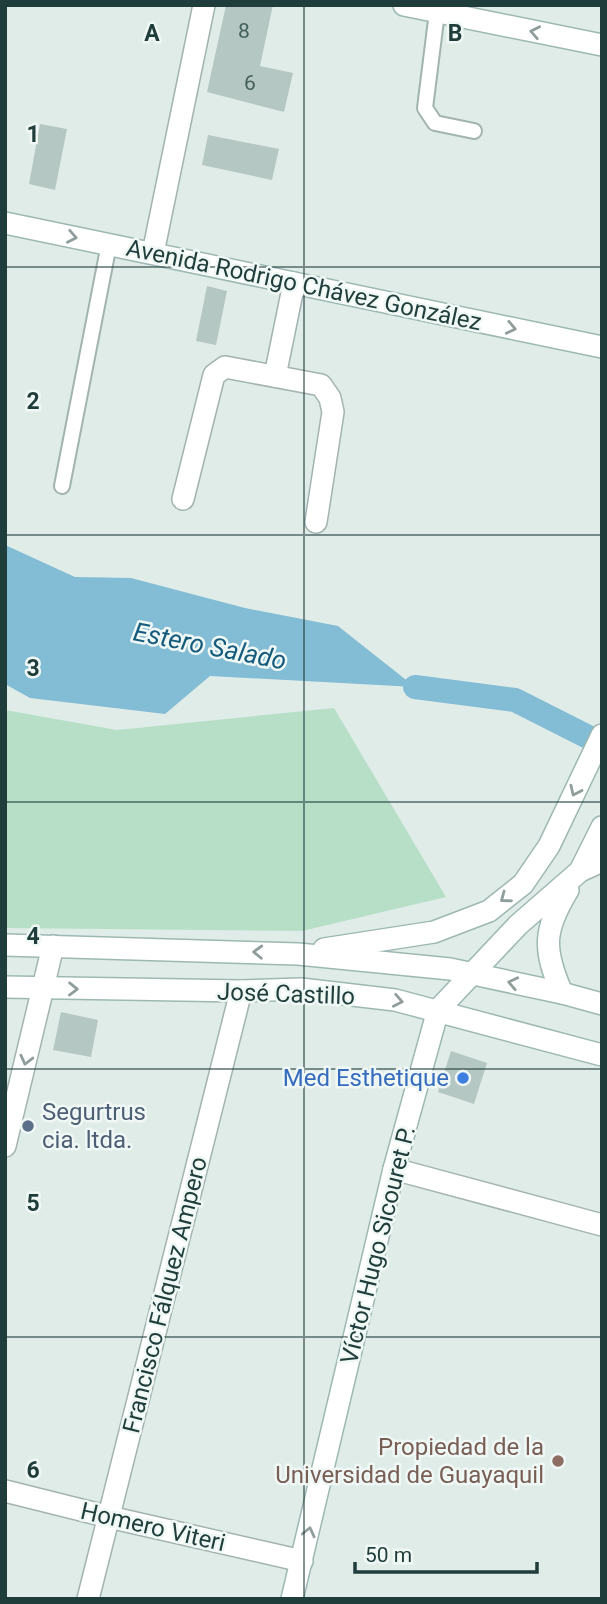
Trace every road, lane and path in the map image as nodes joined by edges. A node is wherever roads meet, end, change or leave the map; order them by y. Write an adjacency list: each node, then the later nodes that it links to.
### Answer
1 (204, 5): 8 (street)
2 (404, 5): 3 (street)
3 (437, 12): 4 (street, one-way to 3); 5 (lane)
4 (602, 45)
5 (474, 131)
6 (5, 223): 7 (street, Avenida Rodrigo Chávez González, one-way to 7)
7 (109, 244): 8 (street, Avenida Rodrigo Chávez González); 12 (lane)
8 (153, 253): 9 (street, Avenida Rodrigo Chávez González)
9 (294, 282): 10 (street, Avenida Rodrigo Chávez González, one-way to 10); 11 (street)
10 (602, 347)
11 (275, 376): 13 (street); 14 (street)
12 (62, 486)
13 (183, 499)
14 (316, 522)
15 (602, 735): 20 (street, one-way to 20)
16 (602, 827): 17 (street, Víctor Hugo Sicouret P.)
17 (590, 862): 21 (street, Víctor Hugo Sicouret P.); 25 (street)
18 (5, 944): 19 (street, José Castillo)
19 (53, 946): 20 (street, José Castillo, one-way to 19); 23 (street)
20 (298, 954): 21 (street, José Castillo)
21 (472, 974): 25 (street, José Castillo, one-way to 21); 27 (street, Víctor Hugo Sicouret P.)
22 (5, 987): 23 (street, José Castillo)
23 (44, 988): 24 (street, José Castillo, one-way to 24); 29 (street, one-way to 29)
24 (241, 991): 27 (street, José Castillo, one-way to 27); 33 (street, Francisco Fálquez Ampero)
25 (562, 993): 26 (street, José Castillo)
26 (602, 1004)
27 (438, 1010): 28 (street, José Castillo); 30 (street, Víctor Hugo Sicouret P.)
28 (602, 1055)
29 (5, 1146)
30 (394, 1169): 31 (street); 34 (street, Víctor Hugo Sicouret P., one-way to 30)
31 (602, 1225)
32 (5, 1491): 33 (street, Homero Viteri)
33 (109, 1517): 34 (street, Homero Viteri); 35 (street, Francisco Fálquez Ampero)
34 (302, 1561): 36 (street, Víctor Hugo Sicouret P.)
35 (88, 1599)
36 (292, 1599)

